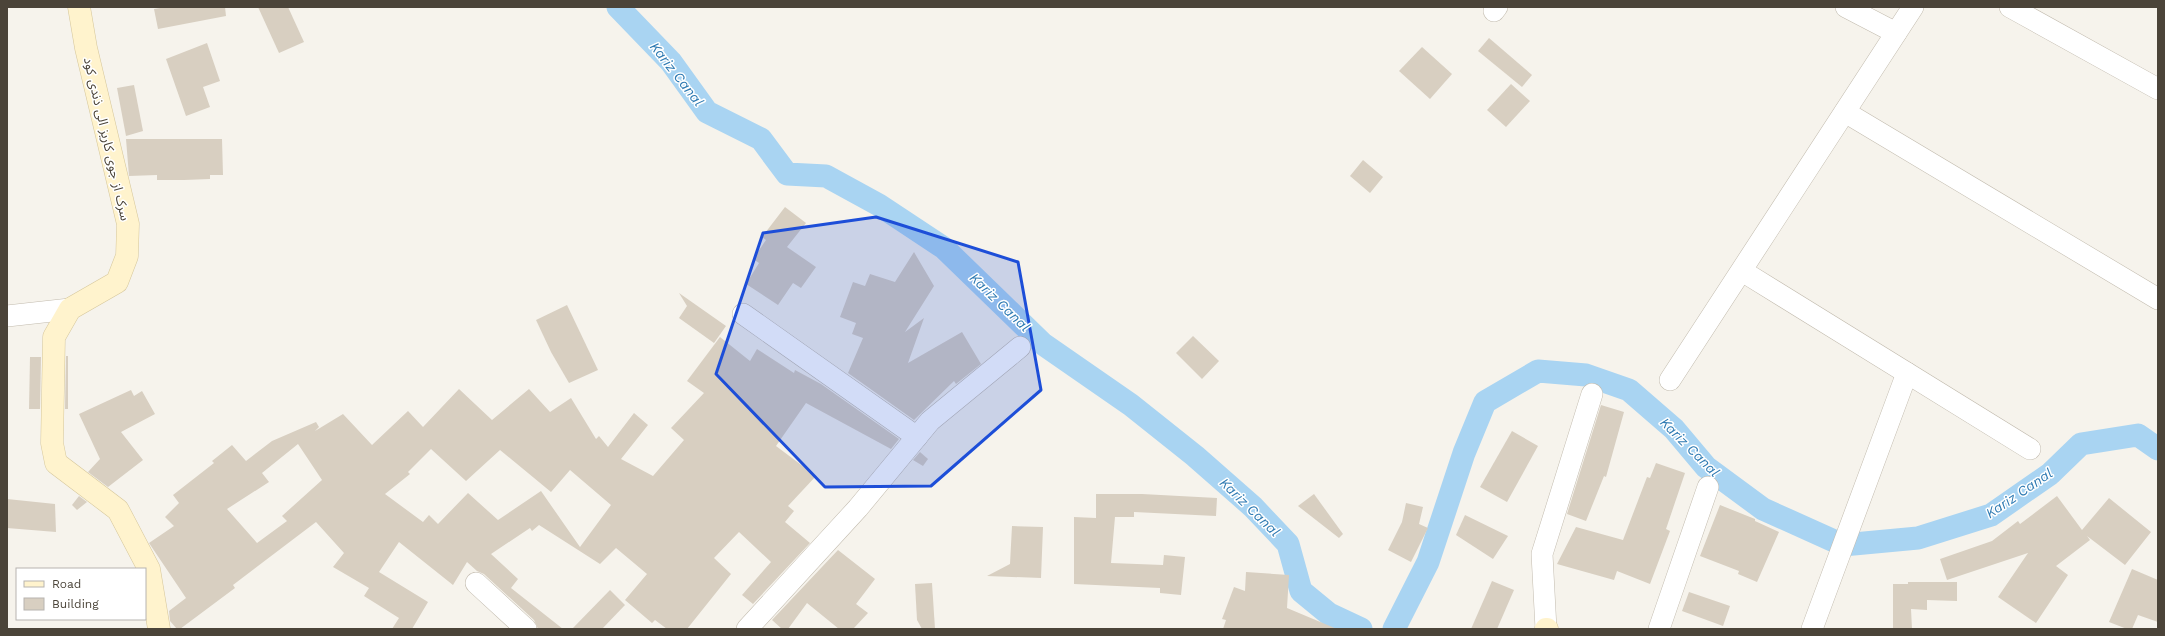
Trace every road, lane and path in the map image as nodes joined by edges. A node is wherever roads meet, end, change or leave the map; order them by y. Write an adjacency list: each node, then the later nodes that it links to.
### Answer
1 (79, 7): 10 (street, سرک از جوی کاریز الی ذندی کود)
2 (1846, 7): 5 (street)
3 (1913, 7): 5 (street)
4 (2010, 7): 6 (street)
5 (1896, 34): 7 (street)
6 (2158, 89)
7 (1845, 112): 8 (street); 9 (street)
8 (1742, 271): 14 (street); 15 (street)
9 (2158, 299)
10 (70, 309): 12 (street); 21 (street)
11 (743, 314): 17 (street)
12 (7, 316)
13 (1020, 347): 17 (street)
14 (1907, 373): 18 (street); 26 (street)
15 (1670, 380)
16 (1592, 394): 24 (street)
17 (917, 437): 23 (street)
18 (2030, 449)
19 (1708, 487): 25 (street)
20 (476, 583): 22 (street)
21 (159, 629)
22 (526, 629)
23 (747, 629)
24 (1546, 629)
25 (1659, 629)
26 (1812, 629)

